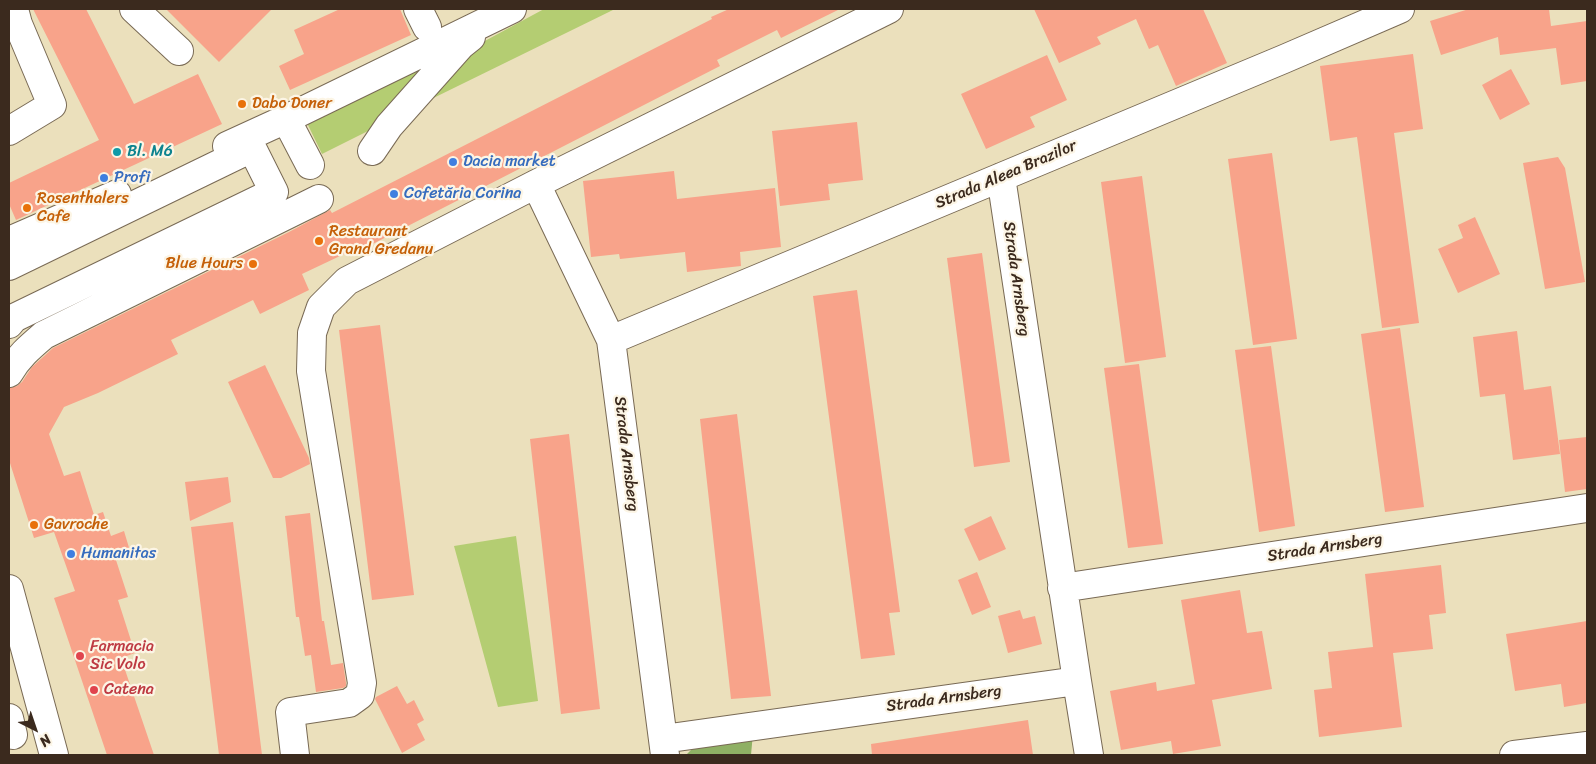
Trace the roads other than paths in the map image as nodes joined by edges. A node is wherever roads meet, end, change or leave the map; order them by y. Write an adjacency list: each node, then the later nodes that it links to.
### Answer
1 (134, 9): 6 (street)
2 (889, 9): 12 (street)
3 (1400, 9): 11 (street, Strada Aleea Brazilor)
4 (503, 14): 7 (street); 9 (street)
5 (14, 22): 8 (street)
6 (179, 50)
7 (286, 119): 10 (street); 14 (street)
8 (9, 131)
9 (372, 151)
10 (310, 165)
11 (1001, 177): 17 (street, Strada Aleea Brazilor); 20 (street, Strada Arnsberg)
12 (536, 184): 17 (street, Strada Arnsberg); 26 (street)
13 (320, 199): 18 (street)
14 (9, 241)
15 (9, 266): 16 (street)
16 (10, 321)
17 (611, 340): 24 (street, Strada Arnsberg)
18 (9, 373)
19 (1587, 508): 20 (street, Strada Arnsberg)
20 (1062, 588): 22 (street, Strada Arnsberg)
21 (9, 589): 25 (street)
22 (1076, 681): 24 (street, Strada Arnsberg); 27 (street, Strada Arnsberg)
23 (1587, 746): 28 (street)
24 (664, 747)
25 (54, 755)
26 (295, 755)
27 (1089, 755)
28 (1514, 755)

